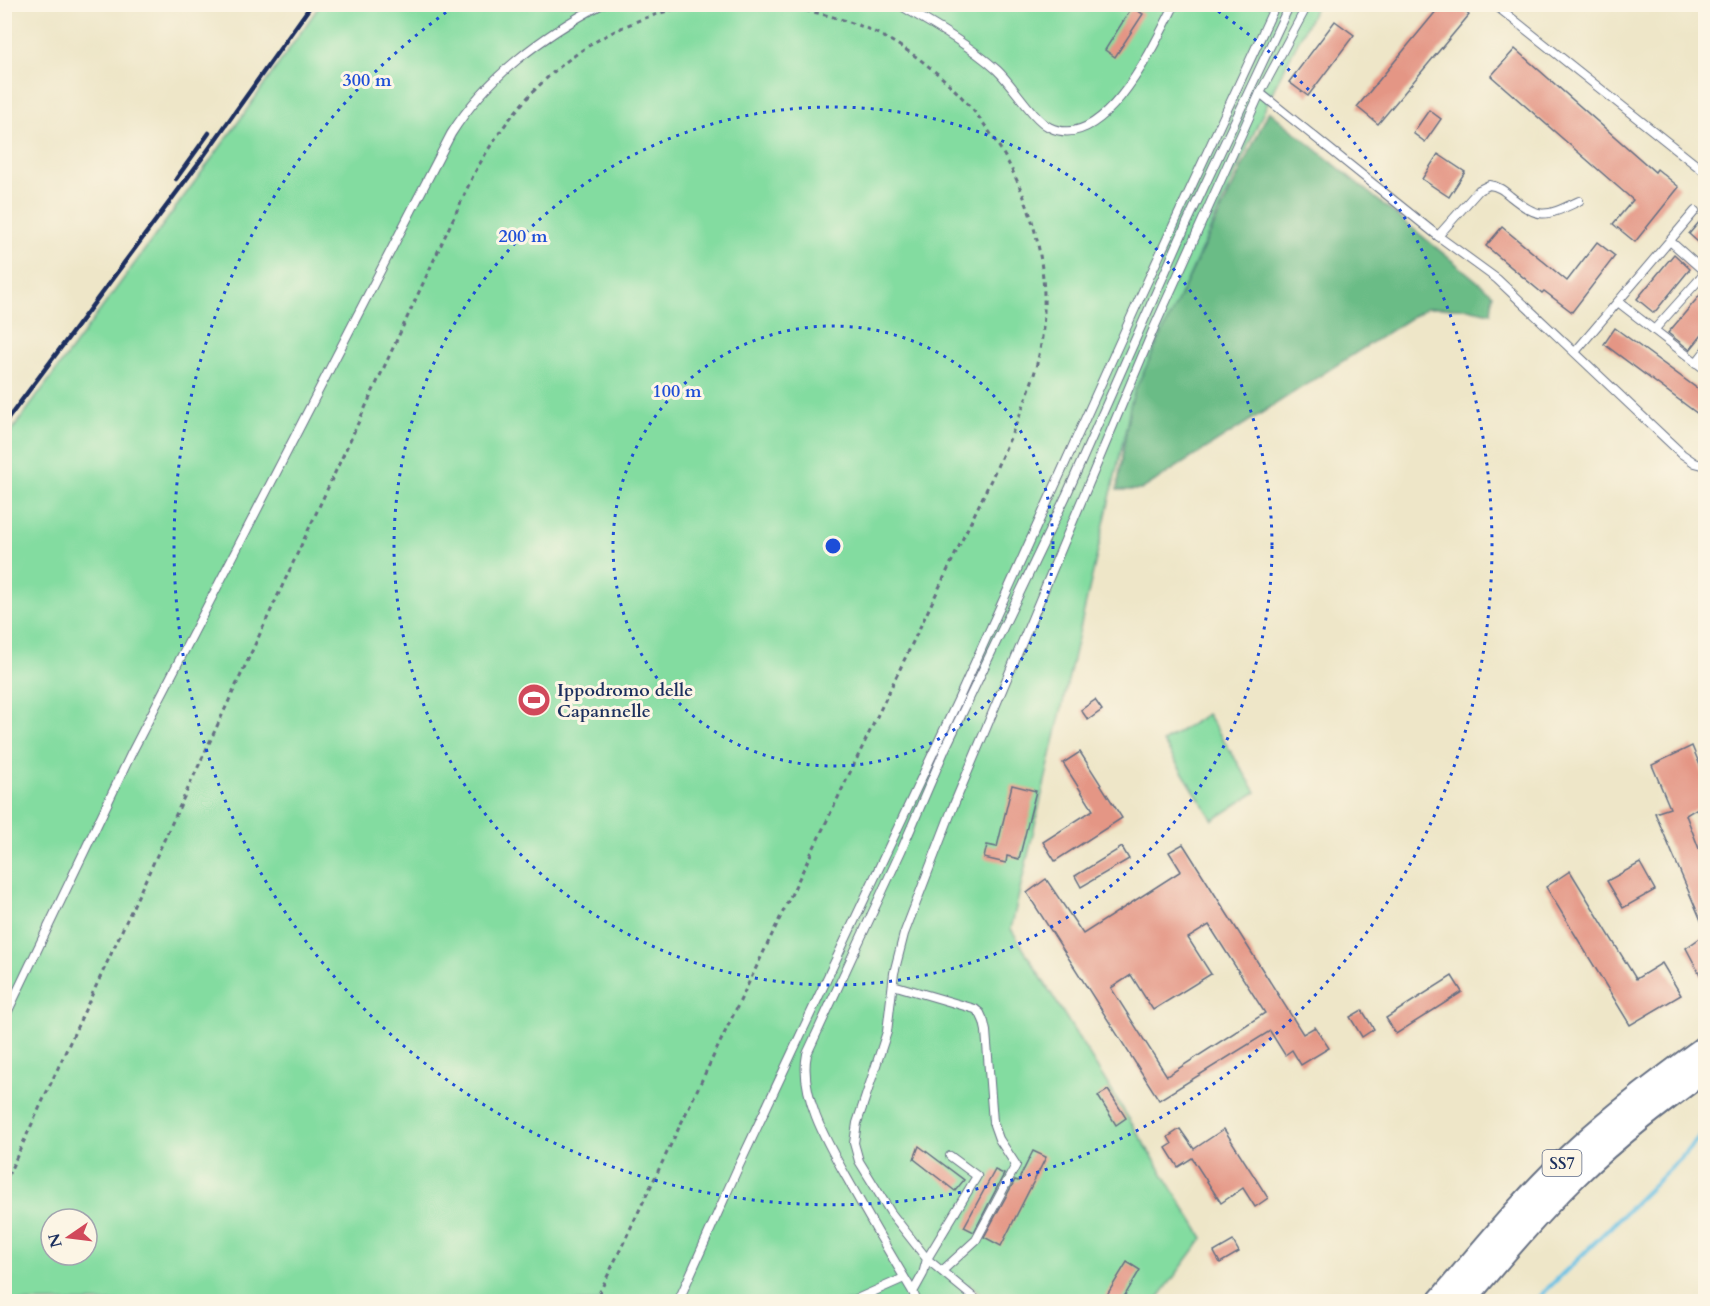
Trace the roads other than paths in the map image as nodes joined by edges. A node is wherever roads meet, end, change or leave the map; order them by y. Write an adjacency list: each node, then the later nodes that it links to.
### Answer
1 (602, 4): 23 (lane)
2 (898, 4): 3 (lane)
3 (1175, 4)
4 (1276, 4): 32 (lane)
5 (1290, 4): 29 (lane)
6 (1308, 4): 8 (lane)
7 (1494, 4): 9 (lane)
8 (1260, 93): 12 (lane); 22 (lane)
9 (1706, 173)
10 (1580, 201): 12 (lane)
11 (1695, 211): 13 (lane)
12 (1438, 236): 18 (lane)
13 (1670, 241): 14 (lane); 15 (lane)
14 (1705, 273): 16 (lane)
15 (1618, 302): 16 (lane); 18 (lane)
16 (1654, 330): 19 (lane)
17 (1706, 350): 19 (lane)
18 (1575, 352): 21 (lane)
19 (1696, 363): 20 (lane)
20 (1706, 370)
21 (1706, 466)
22 (893, 985): 27 (lane); 28 (lane)
23 (4, 1019)
24 (1706, 1047): 37 (main road, SS7)
25 (1706, 1070): 38 (main road, SS7)
26 (950, 1156): 27 (lane)
27 (927, 1259): 28 (lane); 31 (lane)
28 (942, 1270): 30 (lane)
29 (904, 1278): 31 (lane); 33 (lane)
30 (967, 1291): 35 (lane); 36 (lane)
31 (913, 1292): 34 (lane)
32 (678, 1302)
33 (850, 1302)
34 (917, 1302)
35 (969, 1302)
36 (979, 1302)
37 (1438, 1302)
38 (1463, 1302)

